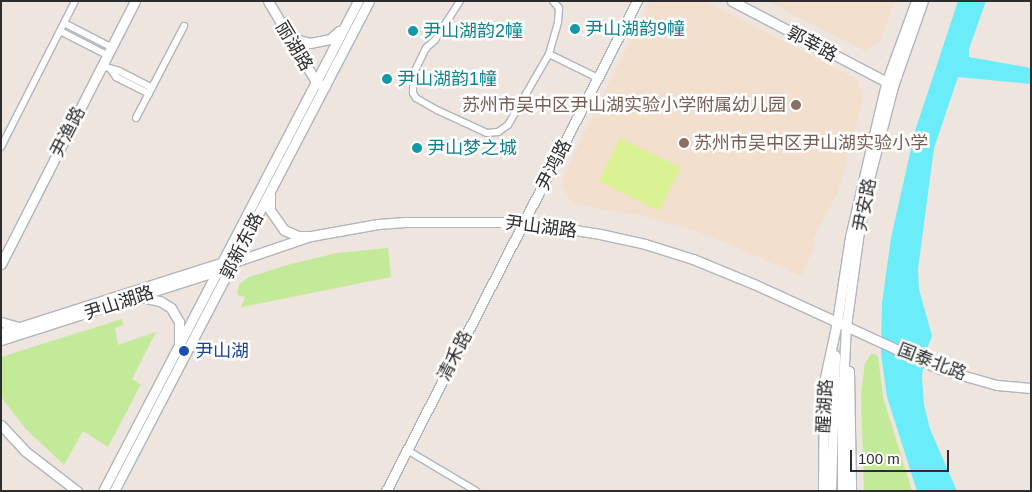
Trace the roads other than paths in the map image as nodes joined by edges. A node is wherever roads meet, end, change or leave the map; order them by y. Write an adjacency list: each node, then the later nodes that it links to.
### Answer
1 (75, 1): 12 (street)
2 (135, 1): 17 (main road, 尹渔路)
3 (268, 1): 15 (main road, 丽湖路)
4 (358, 1): 13 (main road, 郭新东路)
5 (369, 1): 23 (main road, 郭新东路)
6 (460, 1): 18 (street)
7 (554, 1): 18 (street)
8 (637, 1): 20 (main road, 尹鸿路)
9 (732, 1): 22 (main road, 郭莘路)
10 (916, 1): 22 (main road, 尹安路)
11 (923, 1): 22 (main road, 尹安路)
12 (64, 23): 16 (street); 17 (street)
13 (346, 23): 15 (main road); 21 (main road, 郭新东路)
14 (184, 26): 24 (street)
15 (285, 30): 21 (main road, 丽湖路)
16 (60, 31): 17 (street); 26 (street)
17 (109, 51): 19 (main road, 尹渔路)
18 (549, 54): 20 (street)
19 (102, 66): 24 (street); 32 (main road, 尹渔路)
20 (598, 78): 28 (main road, 尹鸿路)
21 (316, 82): 23 (main road, 丽湖路); 30 (main road, 郭新东路)
22 (890, 84): 36 (main road, 尹安路); 37 (main road, 尹安路)
23 (325, 87): 27 (main road, 郭新东路)
24 (151, 91): 25 (street)
25 (136, 118)
26 (1, 147)
27 (271, 191): 29 (main road); 31 (main road, 郭新东路)
28 (525, 222): 29 (main road, 尹山湖路); 36 (main road, 尹山湖路); 44 (main road, 清禾路)
29 (310, 236): 31 (main road, 尹山湖路)
30 (224, 261): 31 (main road, 尹山湖路); 33 (main road, 郭新东路); 38 (main road, 尹山湖路)
31 (234, 262): 33 (main road, 尹山湖路); 47 (main road, 郭新东路)
32 (1, 264)
33 (218, 272): 34 (main road, 尹山湖路); 41 (main road, 郭新东路)
34 (140, 297): 40 (main road, 尹山湖路); 41 (main road)
35 (1, 322): 38 (main road)
36 (837, 322): 37 (main road, 国泰北路); 50 (main road, 醒湖路); 51 (main road)
37 (846, 326): 42 (main road, 国泰北路); 52 (main road); 53 (main road, 醒湖路)
38 (22, 327): 39 (main road, 尹山湖路)
39 (1, 333)
40 (1, 340)
41 (178, 348): 46 (main road, 郭新东路)
42 (1031, 388)
43 (1, 425): 45 (main road)
44 (407, 450): 48 (main road, 清禾路); 49 (street)
45 (77, 491)
46 (103, 491)
47 (114, 491)
48 (386, 491)
49 (476, 491)
50 (823, 491)
51 (831, 491)
52 (842, 491)
53 (851, 491)

